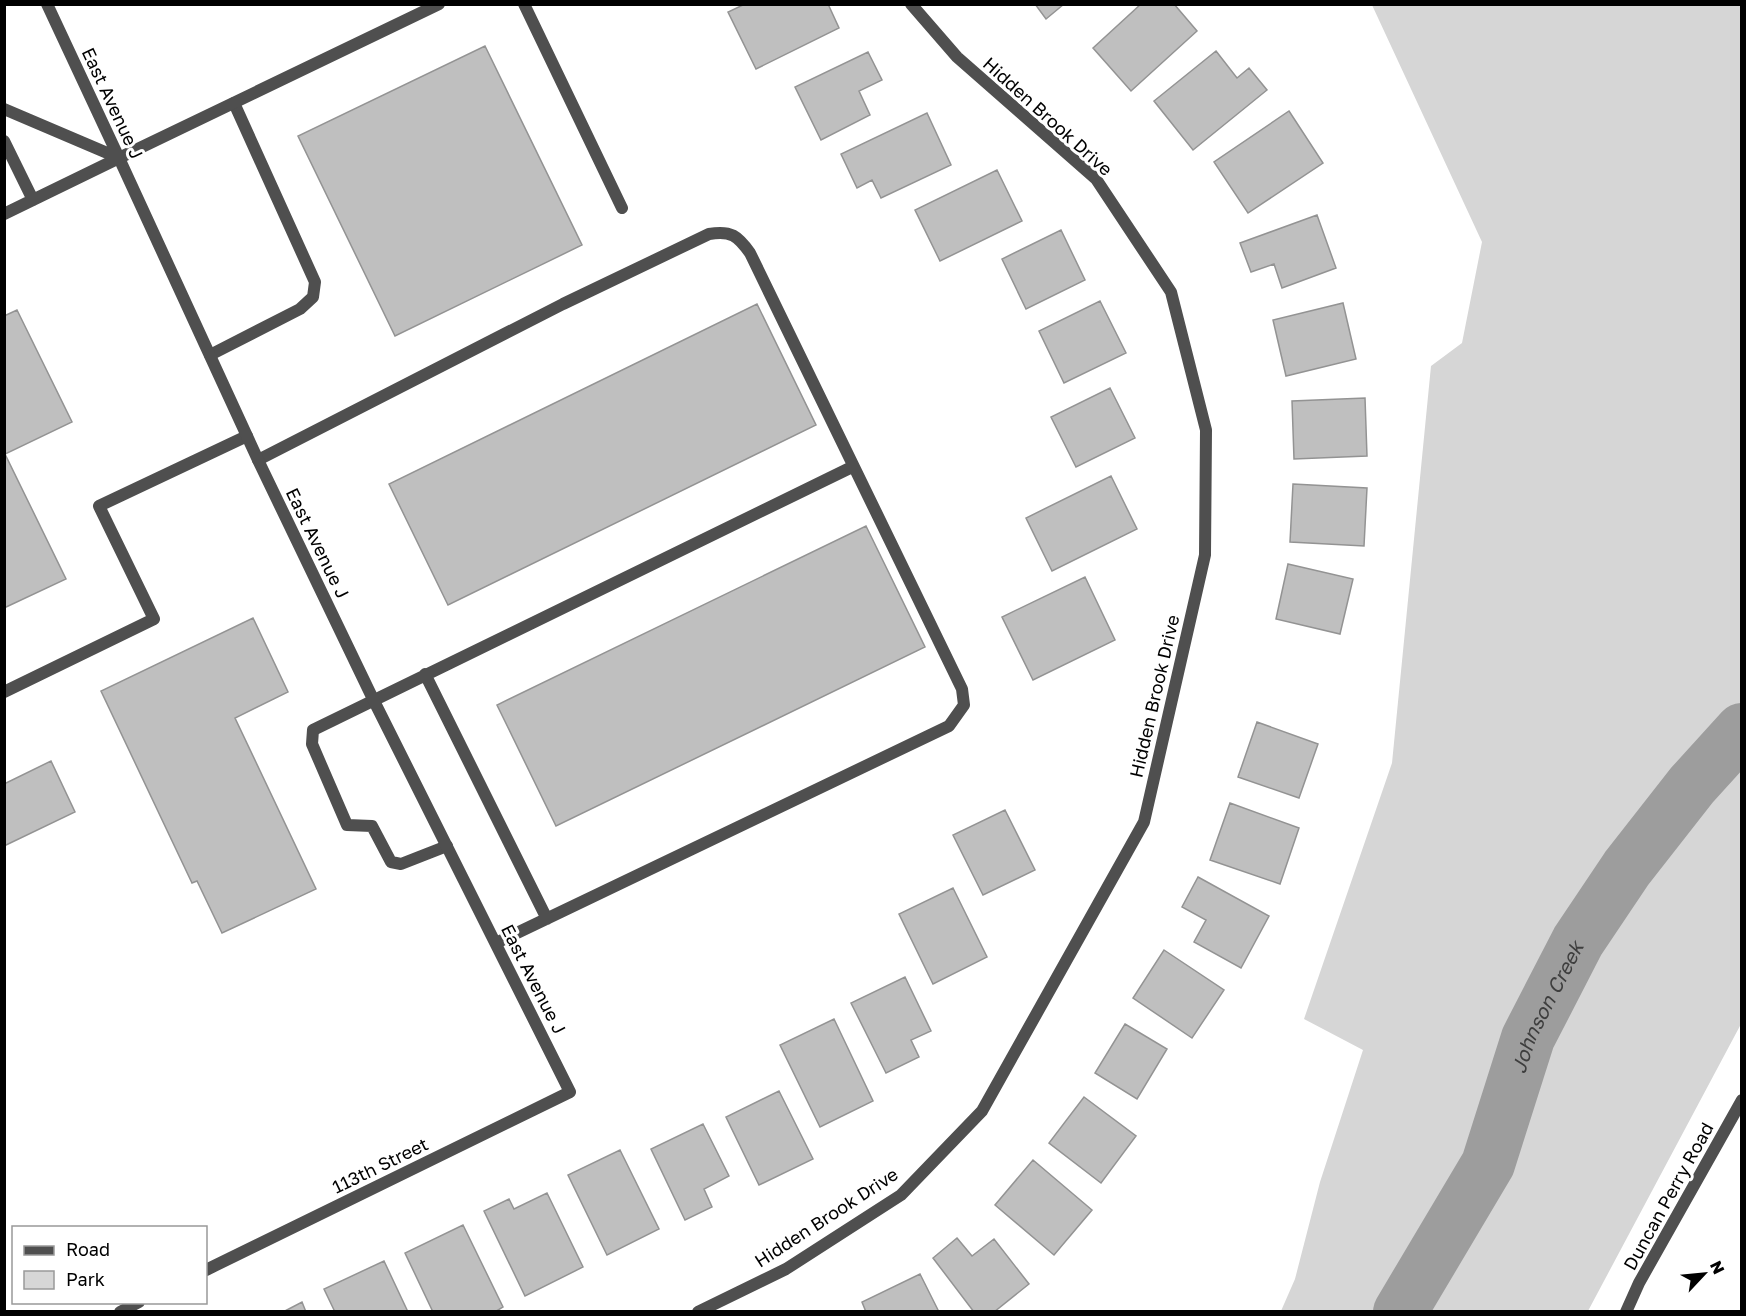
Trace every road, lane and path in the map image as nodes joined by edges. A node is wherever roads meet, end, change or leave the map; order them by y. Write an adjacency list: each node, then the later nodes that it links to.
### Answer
1 (46, 4): 8 (street, East Avenue J)
2 (439, 4): 5 (street)
3 (524, 4): 10 (street)
4 (911, 4): 27 (street, Hidden Brook Drive)
5 (234, 103): 8 (street); 12 (street)
6 (4, 109): 8 (street)
7 (4, 141): 9 (street)
8 (119, 158): 9 (street); 12 (street, East Avenue J)
9 (33, 200): 11 (street)
10 (622, 208)
11 (4, 214)
12 (210, 356): 13 (street, East Avenue J)
13 (247, 436): 14 (street, East Avenue J); 17 (street)
14 (258, 459): 15 (street); 18 (street, East Avenue J)
15 (852, 467): 16 (street); 20 (street)
16 (425, 674): 18 (street); 20 (street)
17 (4, 692)
18 (373, 699): 19 (street, East Avenue J); 19 (street)
19 (447, 846): 21 (street, East Avenue J)
20 (547, 919): 21 (street)
21 (496, 943): 22 (street, East Avenue J)
22 (570, 1092): 24 (street, 113th Street)
23 (1742, 1100): 28 (street, Duncan Perry Road)
24 (207, 1270)
25 (135, 1304): 26 (street)
26 (120, 1311)
27 (698, 1311)
28 (1626, 1311)

